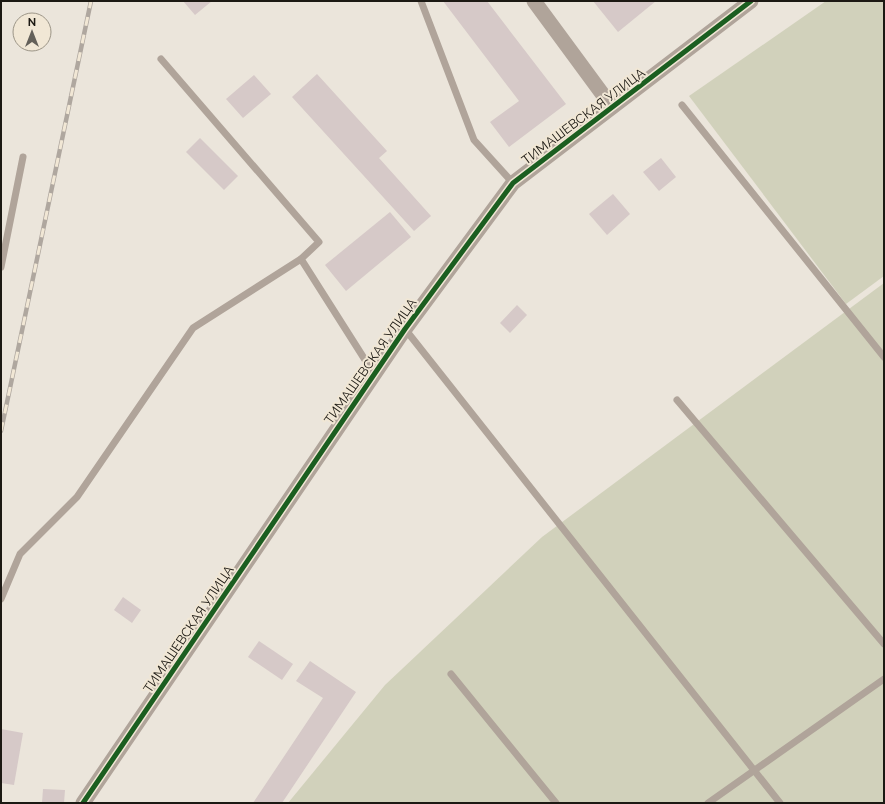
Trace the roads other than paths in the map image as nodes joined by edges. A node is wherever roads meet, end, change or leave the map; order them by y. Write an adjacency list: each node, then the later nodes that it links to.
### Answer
1 (421, 1): 8 (lane)
2 (534, 1): 6 (street, ТИМАШЕВСКАЯ УЛИЦА)
3 (751, 1): 6 (street, ТИМАШЕВСКАЯ УЛИЦА)
4 (161, 59): 9 (lane)
5 (682, 105): 12 (lane)
6 (612, 107): 8 (street, ТИМАШЕВСКАЯ УЛИЦА)
7 (23, 157): 10 (lane)
8 (513, 183): 11 (street, ТИМАШЕВСКАЯ УЛИЦА)
9 (301, 259): 13 (lane); 15 (lane)
10 (1, 267)
11 (405, 329): 13 (street, ТИМАШЕВСКАЯ УЛИЦА); 19 (lane)
12 (884, 357)
13 (374, 374): 20 (street, ТИМАШЕВСКАЯ УЛИЦА)
14 (677, 400): 16 (lane)
15 (1, 598)
16 (884, 644)
17 (451, 674): 21 (lane)
18 (884, 678): 19 (lane)
19 (754, 771): 22 (lane); 23 (lane)
20 (83, 803)
21 (556, 803)
22 (708, 803)
23 (780, 803)

